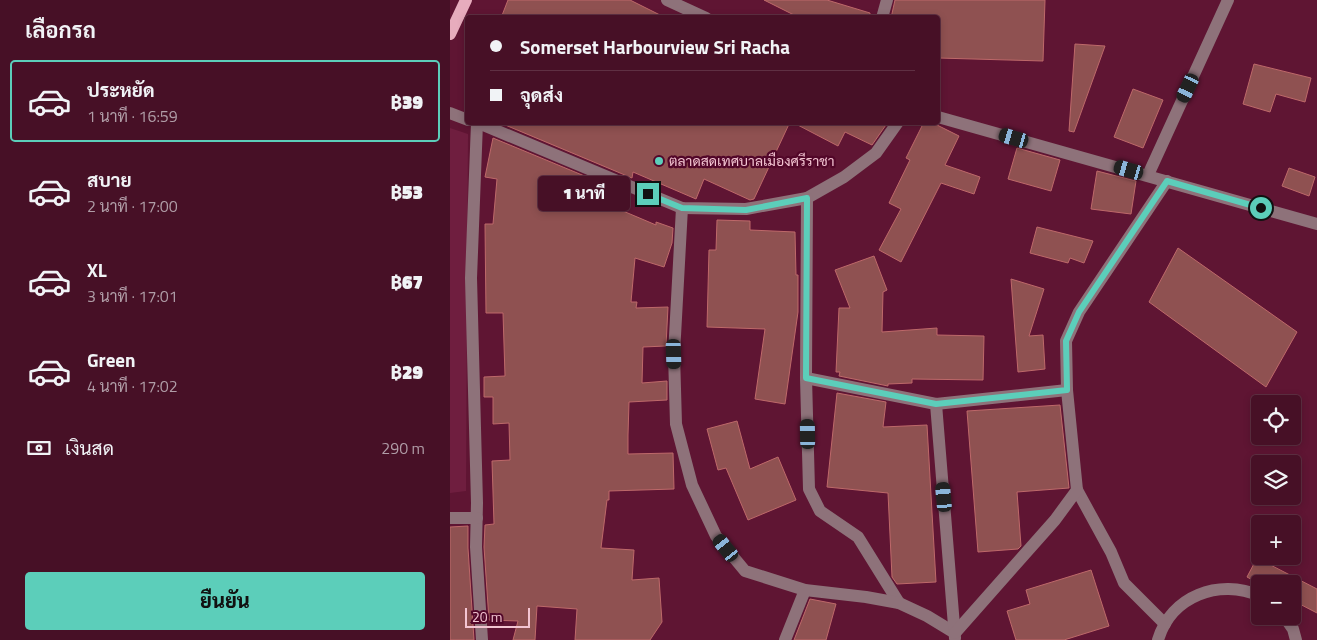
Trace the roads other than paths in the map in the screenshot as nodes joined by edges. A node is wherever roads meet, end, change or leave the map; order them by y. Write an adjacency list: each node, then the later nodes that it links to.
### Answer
1 (466, 0): 7 (main road)
2 (667, 0): 5 (street)
3 (887, 0): 6 (street)
4 (1228, 0): 14 (street)
5 (700, 15)
6 (883, 15)
7 (450, 34)
8 (450, 113): 10 (street)
9 (940, 118): 14 (street)
10 (465, 119)
11 (476, 125): 24 (street)
12 (481, 125): 17 (street)
13 (896, 125): 16 (street)
14 (1148, 175): 15 (street)
15 (1167, 181): 18 (street); 20 (street)
16 (807, 198): 17 (street); 19 (street)
17 (682, 208): 25 (street)
18 (1317, 224)
19 (806, 378): 21 (street); 27 (street)
20 (1067, 390): 21 (street); 22 (street)
21 (936, 404): 30 (street)
22 (1077, 490): 28 (street); 30 (street)
23 (450, 518): 24 (street)
24 (477, 518): 31 (street)
25 (805, 590): 27 (street); 32 (street)
26 (1251, 593): 28 (street)
27 (899, 604): 30 (street)
28 (1165, 624): 33 (street)
29 (1290, 625): 34 (street)
30 (955, 637)
31 (482, 640)
32 (785, 640)
33 (1158, 640)
34 (1296, 640)

